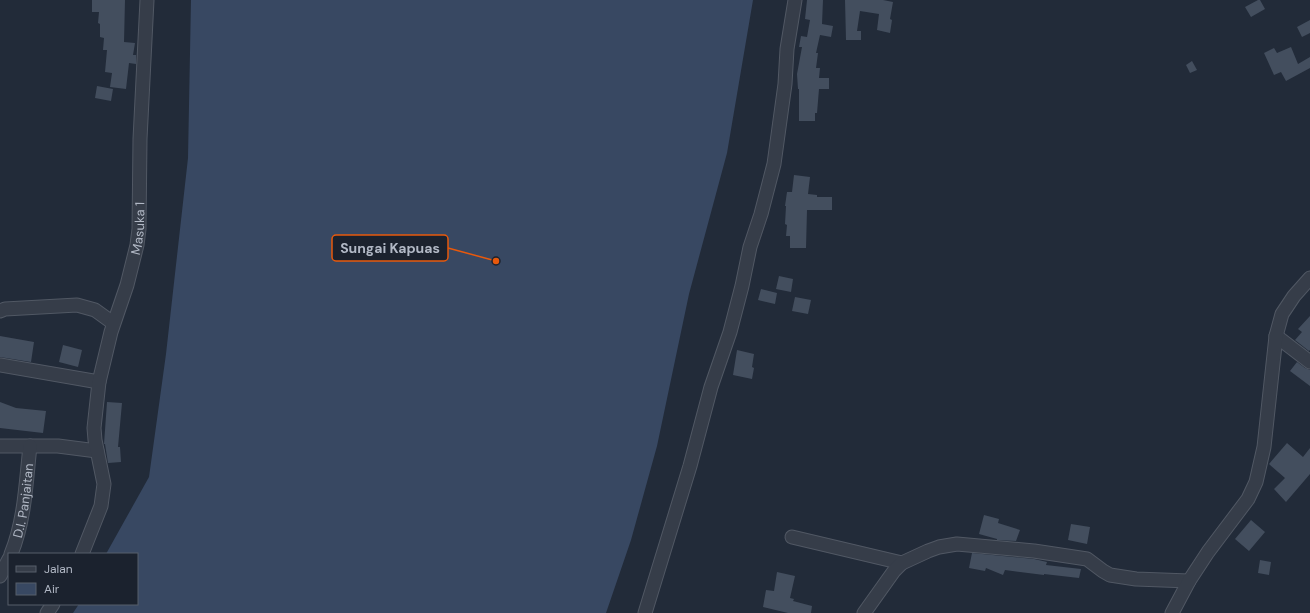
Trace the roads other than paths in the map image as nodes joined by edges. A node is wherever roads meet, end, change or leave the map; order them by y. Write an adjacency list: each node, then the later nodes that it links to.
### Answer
1 (147, 0): 5 (street, Masuka 1)
2 (795, 0): 20 (street)
3 (1310, 278): 6 (street)
4 (0, 311): 5 (street)
5 (116, 318): 9 (street, Masuka 1)
6 (1276, 336): 7 (street); 19 (street)
7 (1310, 362)
8 (0, 365): 9 (street)
9 (99, 382): 12 (street, Masuka 1)
10 (0, 446): 11 (street)
11 (30, 446): 12 (street); 14 (street, D.I. Panjaitan)
12 (97, 451): 15 (street, Masuka 1)
13 (792, 537): 17 (street)
14 (11, 553)
15 (82, 553)
16 (8, 561): 18 (street)
17 (902, 563): 19 (street); 21 (street)
18 (0, 576)
19 (1189, 581): 22 (street)
20 (645, 613)
21 (864, 613)
22 (1172, 613)

